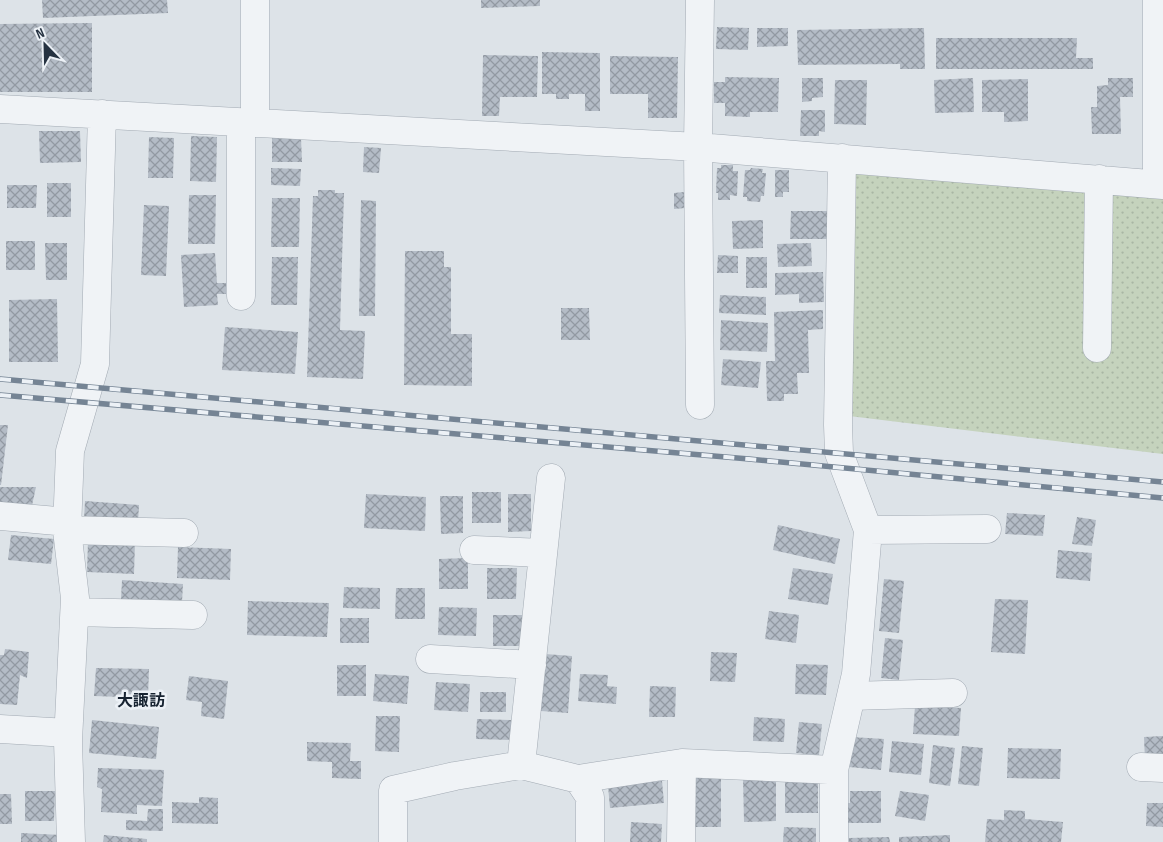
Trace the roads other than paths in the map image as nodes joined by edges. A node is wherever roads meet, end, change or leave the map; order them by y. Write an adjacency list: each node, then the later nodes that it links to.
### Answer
1 (255, 0): 6 (street)
2 (700, 0): 7 (street)
3 (1157, 0): 10 (street)
4 (0, 109): 5 (street)
5 (102, 114): 6 (street); 16 (street)
6 (248, 122): 7 (street); 11 (street)
7 (698, 147): 8 (street); 13 (street)
8 (842, 158): 9 (street); 18 (street)
9 (1098, 179): 10 (street); 12 (street)
10 (1160, 184)
11 (241, 296)
12 (1096, 348)
13 (700, 405)
14 (551, 478): 21 (street)
15 (0, 516): 16 (street)
16 (67, 526): 19 (street); 22 (street)
17 (987, 528): 18 (street)
18 (868, 530): 27 (street)
19 (184, 533)
20 (474, 550): 21 (street)
21 (544, 553): 25 (street)
22 (74, 612): 23 (street); 29 (street)
23 (192, 615)
24 (430, 659): 25 (street)
25 (532, 666): 31 (street)
26 (953, 693): 27 (street)
27 (852, 696): 32 (street)
28 (0, 728): 29 (street)
29 (68, 734): 34 (street)
30 (682, 763): 32 (street); 33 (street); 37 (street)
31 (521, 765): 33 (street); 35 (street)
32 (834, 770): 38 (street)
33 (578, 779): 36 (street)
34 (71, 842)
35 (393, 842)
36 (590, 842)
37 (681, 842)
38 (834, 842)

